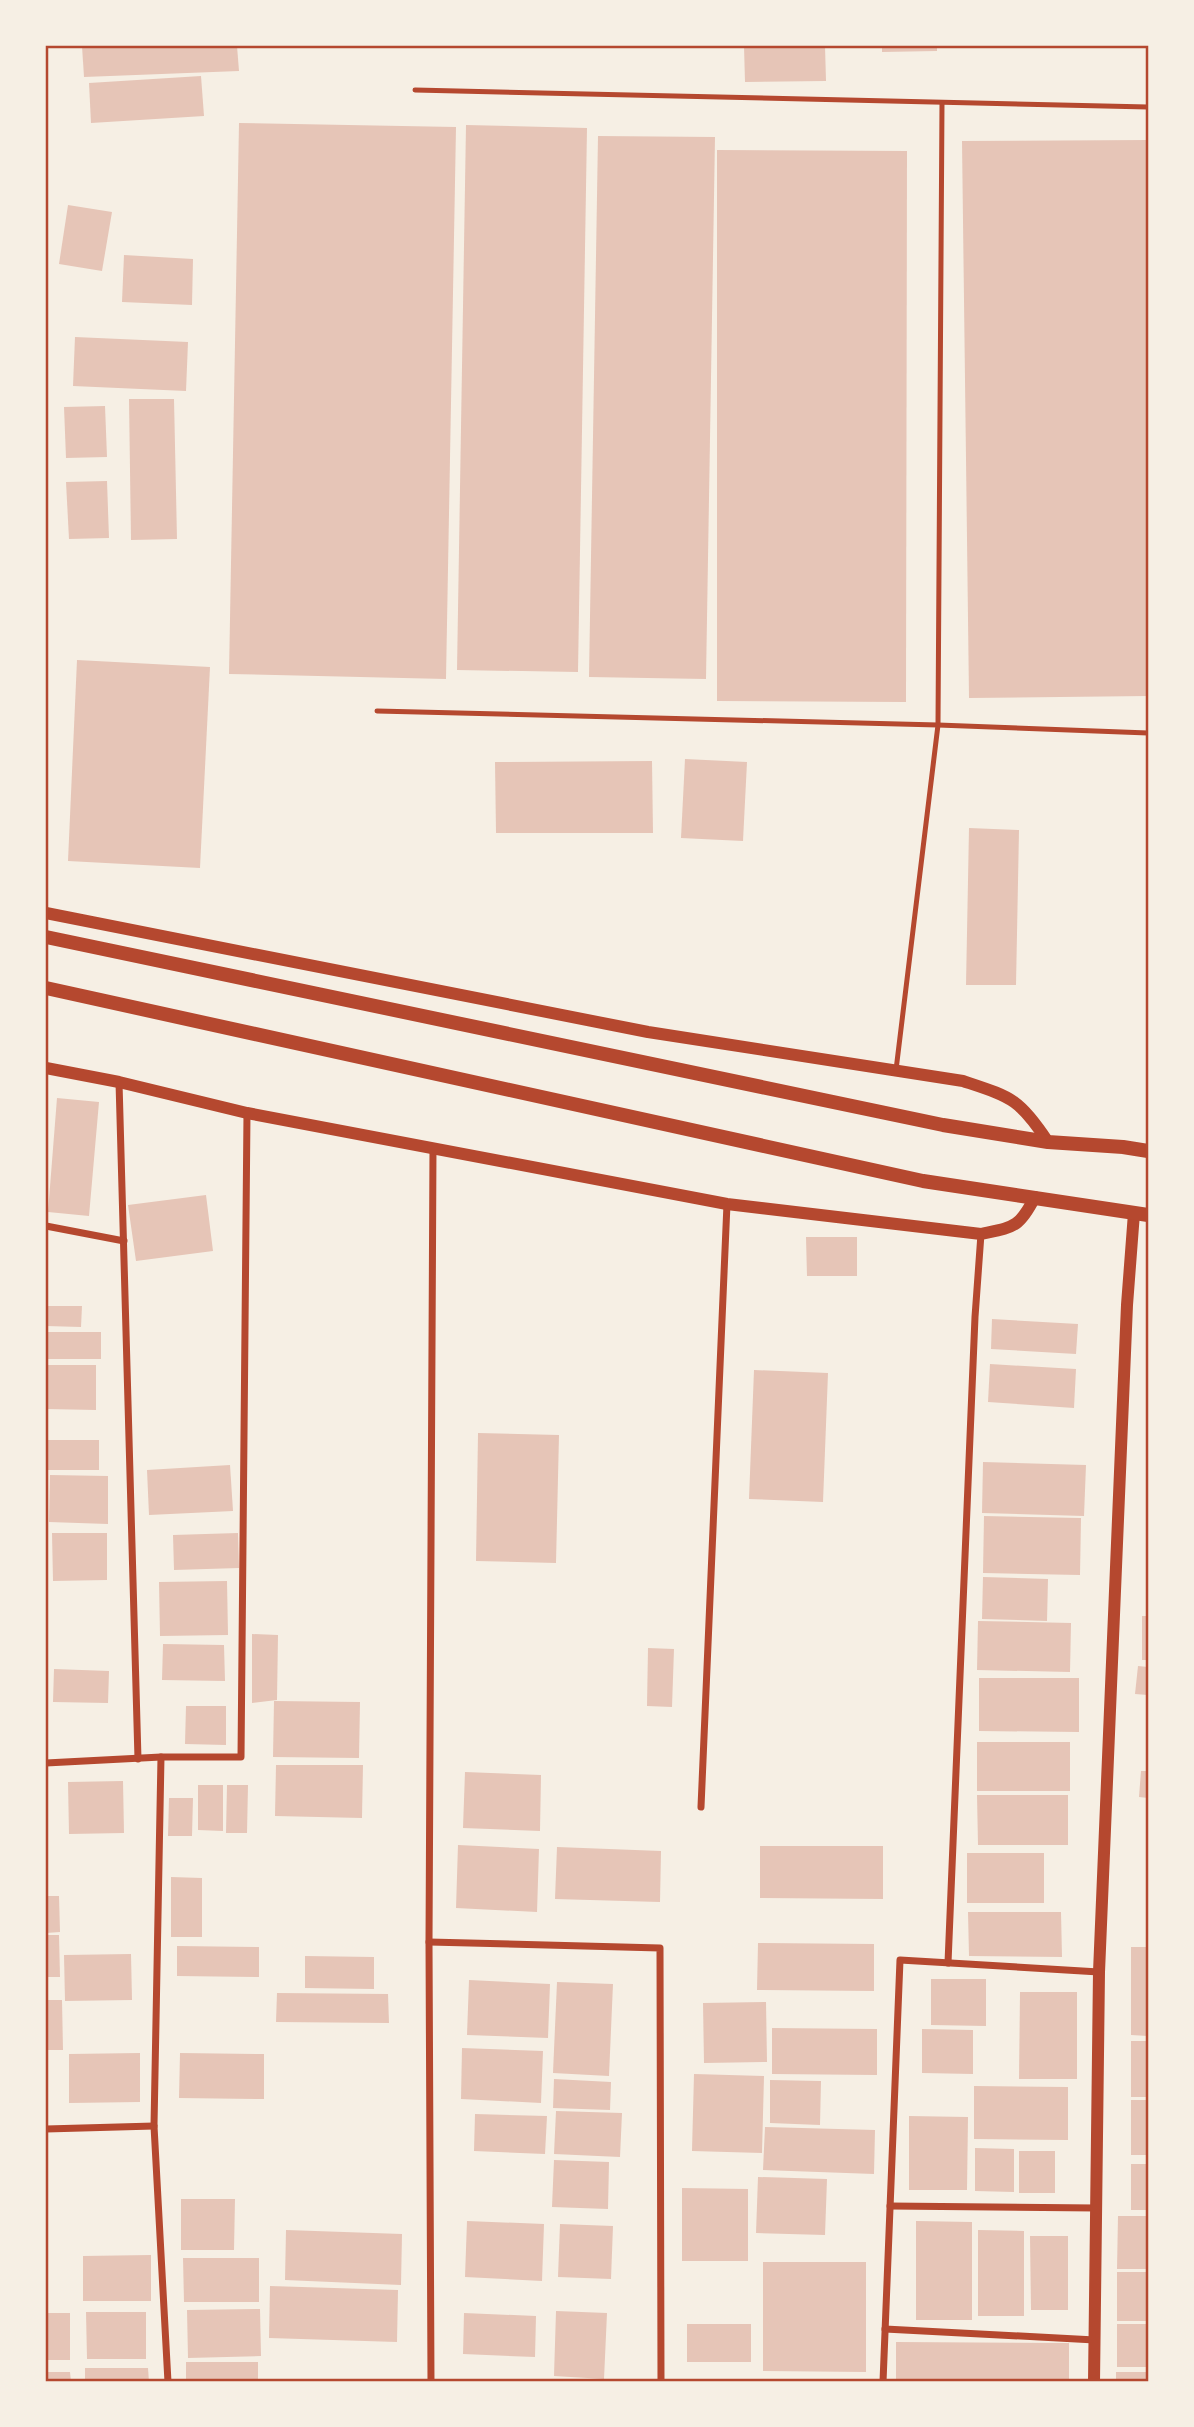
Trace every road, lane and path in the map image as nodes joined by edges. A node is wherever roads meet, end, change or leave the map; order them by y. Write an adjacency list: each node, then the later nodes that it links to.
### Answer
1 (415, 90): 2 (lane)
2 (942, 103): 3 (lane); 5 (lane)
3 (1149, 107)
4 (377, 711): 5 (lane)
5 (938, 725): 6 (lane); 11 (lane)
6 (1149, 733)
7 (46, 913): 11 (street)
8 (46, 937): 14 (main road)
9 (46, 988): 17 (main road)
10 (46, 1068): 12 (street)
11 (896, 1071): 14 (street)
12 (119, 1082): 13 (street); 22 (street)
13 (247, 1112): 15 (street); 23 (street)
14 (1048, 1142): 16 (main road)
15 (433, 1146): 18 (street); 27 (street)
16 (1149, 1151)
17 (1035, 1197): 19 (main road); 21 (street)
18 (727, 1204): 21 (street); 26 (street)
19 (1141, 1214): 29 (street)
20 (46, 1226): 22 (street)
21 (981, 1234): 28 (street)
22 (124, 1241): 24 (street)
23 (161, 1757): 24 (street); 30 (street)
24 (138, 1759): 25 (street)
25 (46, 1763)
26 (701, 1807)
27 (429, 1942): 37 (street); 38 (street)
28 (948, 1962): 29 (street); 32 (street)
29 (1099, 1972): 33 (street)
30 (154, 2126): 31 (street); 36 (street)
31 (46, 2129)
32 (890, 2206): 33 (street); 34 (street)
33 (1096, 2208): 35 (street)
34 (885, 2329): 35 (street); 39 (street)
35 (1095, 2340): 40 (street)
36 (168, 2382)
37 (431, 2382)
38 (661, 2382)
39 (883, 2382)
40 (1094, 2382)

